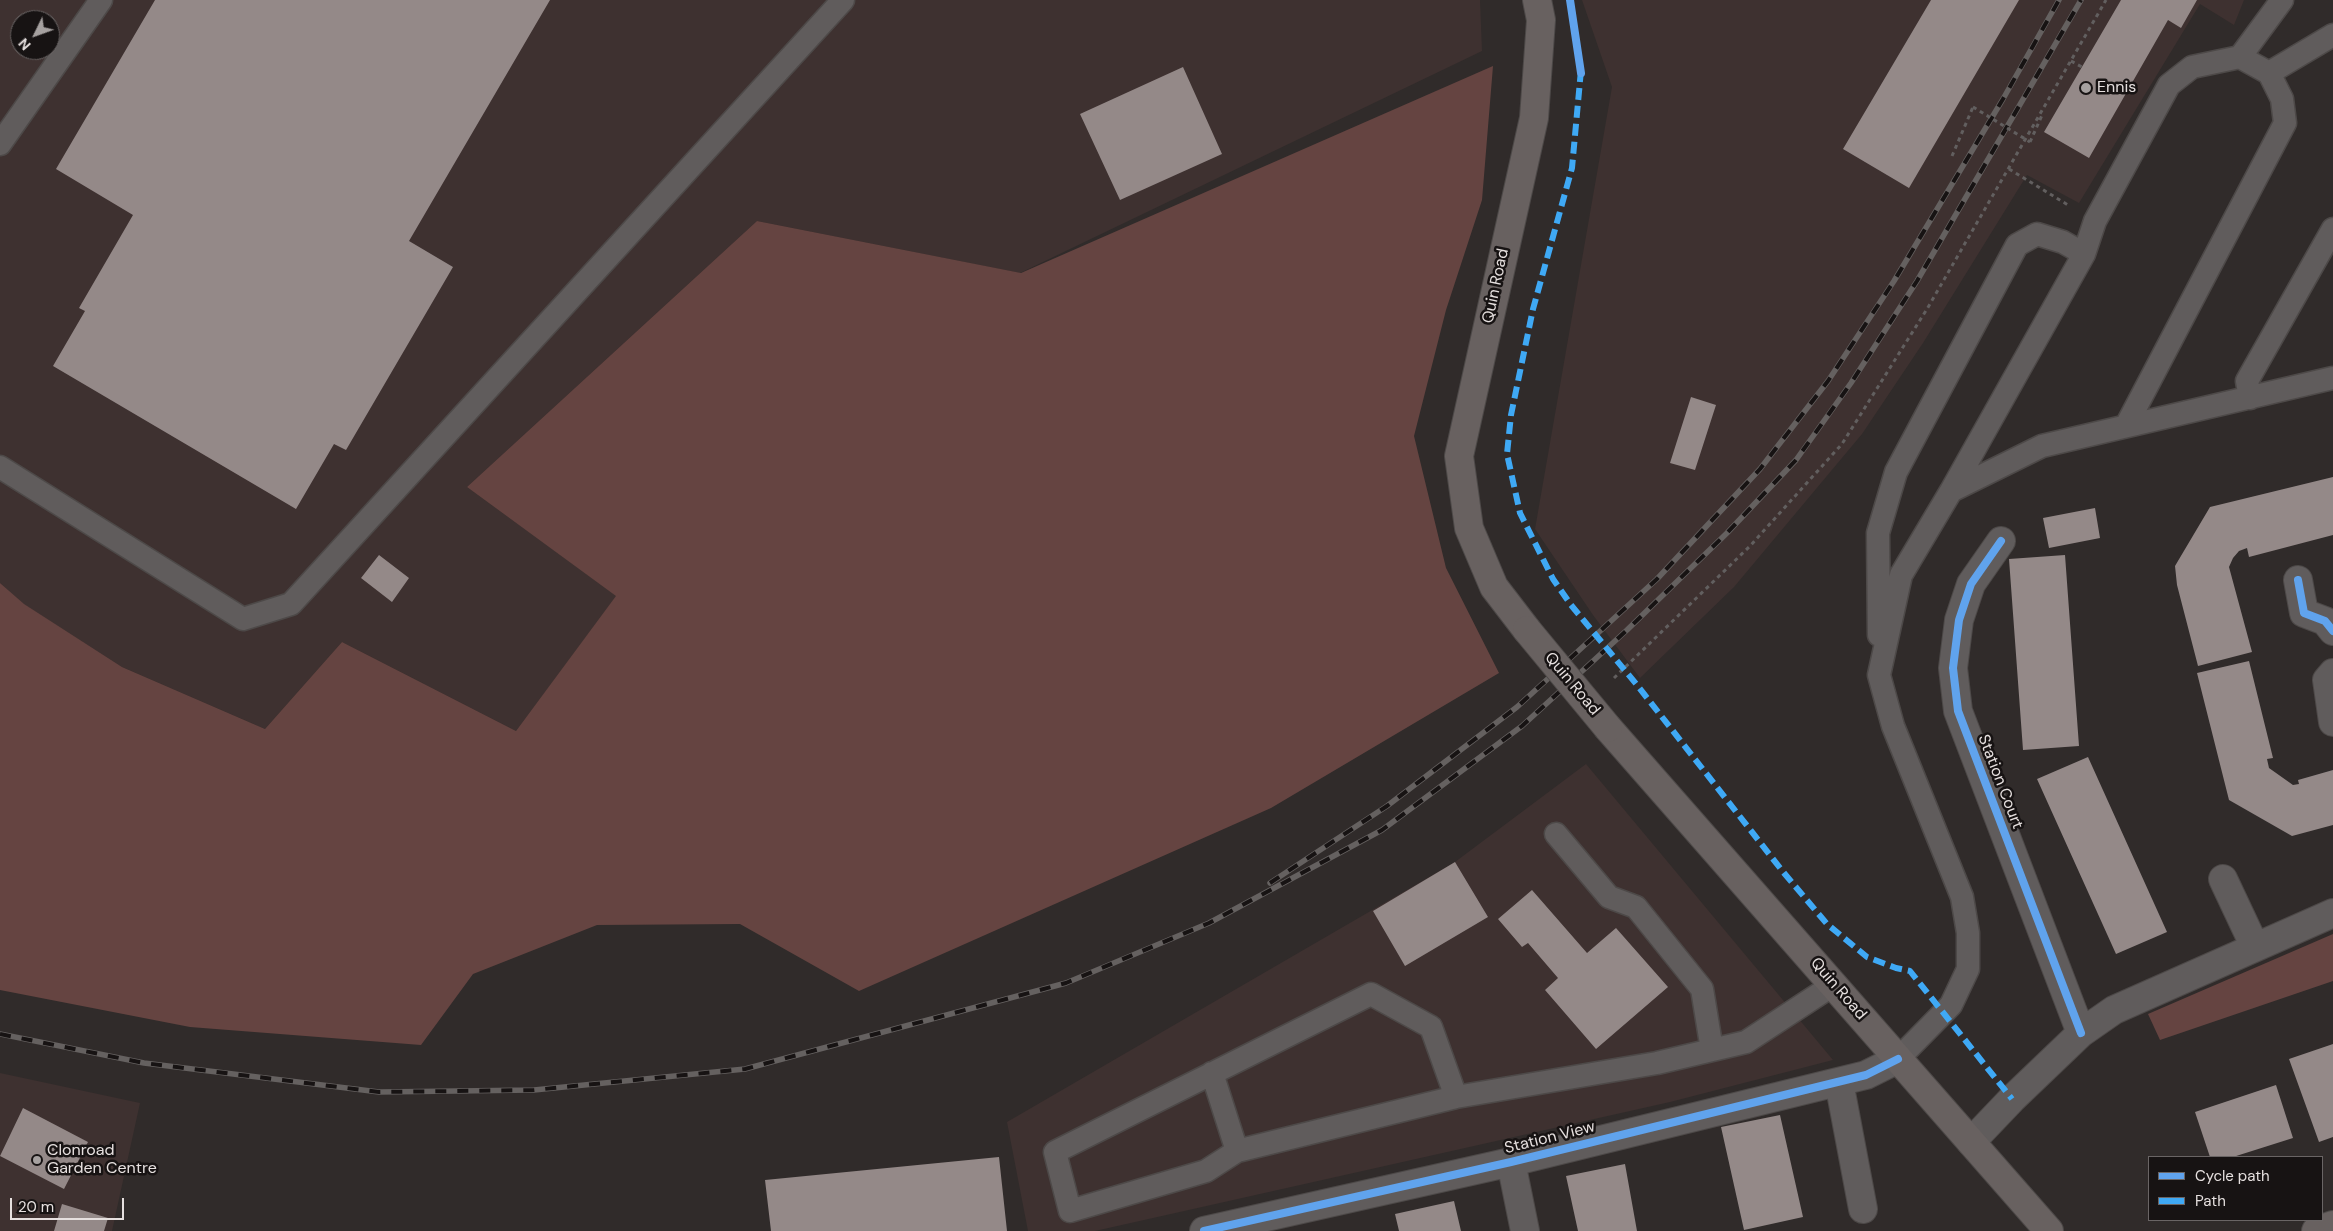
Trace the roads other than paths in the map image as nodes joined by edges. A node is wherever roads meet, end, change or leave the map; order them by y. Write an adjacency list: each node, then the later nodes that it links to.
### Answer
1 (101, 0): 8 (lane)
2 (843, 0): 14 (lane)
3 (1537, 0): 26 (main road, Quin Road, bridge)
4 (2282, 0): 6 (lane)
5 (2333, 35): 7 (lane)
6 (2240, 57): 7 (lane); 10 (lane)
7 (2269, 73): 13 (lane)
8 (0, 144)
9 (2333, 229): 12 (lane)
10 (2084, 254): 15 (lane); 20 (lane)
11 (2333, 378): 12 (lane)
12 (2250, 398): 13 (lane)
13 (2126, 426): 15 (lane)
14 (0, 467)
15 (1951, 491): 20 (lane)
16 (2001, 541): 27 (street, Station Court)
17 (2298, 580): 18 (street)
18 (2333, 631)
19 (2333, 673): 21 (street)
20 (1879, 675): 29 (lane)
21 (2333, 722)
22 (1556, 834): 28 (lane)
23 (2223, 879): 25 (street)
24 (2333, 913): 25 (street)
25 (2254, 947): 27 (street)
26 (1834, 984): 28 (lane); 29 (main road, Quin Road)
27 (2081, 1033): 33 (street)
28 (1712, 1050): 32 (lane)
29 (1898, 1059): 31 (street, Station View); 33 (main road, Quin Road)
30 (1212, 1074): 32 (lane); 34 (lane); 34 (lane)
31 (1839, 1082): 35 (street, Station View); 36 (street)
32 (1456, 1097): 34 (lane)
33 (1971, 1142): 40 (main road, Quin Road)
34 (1238, 1151)
35 (1511, 1162): 38 (street, Station View); 39 (street, Station View)
36 (1863, 1209)
37 (2333, 1225): 41 (main road)
38 (1204, 1231)
39 (1524, 1231)
40 (2049, 1231)
41 (2316, 1231)

